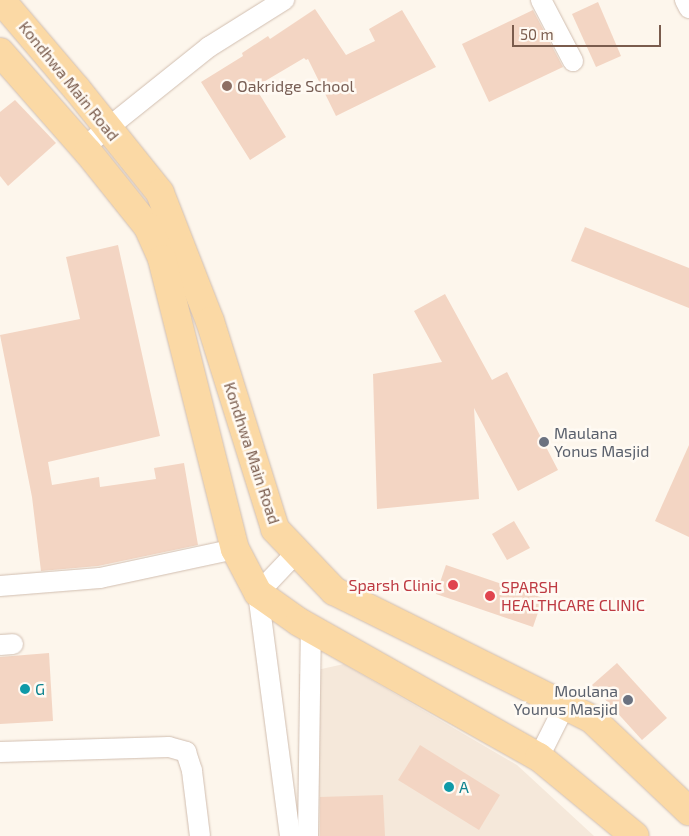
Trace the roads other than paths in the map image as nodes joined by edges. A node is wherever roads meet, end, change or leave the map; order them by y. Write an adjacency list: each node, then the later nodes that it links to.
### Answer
1 (1, 0): 8 (main road, Kondhwa Main Road)
2 (284, 0): 8 (street)
3 (541, 0): 7 (street)
4 (685, 0): 5 (street)
5 (689, 8)
6 (0, 52): 9 (main road, Kondhwa Main Road)
7 (573, 61)
8 (107, 127): 9 (street); 11 (main road, Kondhwa Main Road)
9 (84, 146): 10 (main road, Kondhwa Main Road)
10 (235, 549): 12 (street); 13 (main road, Kondhwa Main Road)
11 (297, 552): 13 (street); 15 (main road, Kondhwa Main Road)
12 (0, 586)
13 (258, 593): 14 (main road, Kondhwa Main Road); 20 (street)
14 (311, 629): 17 (main road, Kondhwa Main Road); 20 (street)
15 (565, 705): 17 (street); 18 (main road, Kondhwa Main Road)
16 (0, 752): 19 (street)
17 (539, 757): 21 (main road, Kondhwa Main Road)
18 (689, 811)
19 (200, 836)
20 (292, 836)
21 (635, 836)

